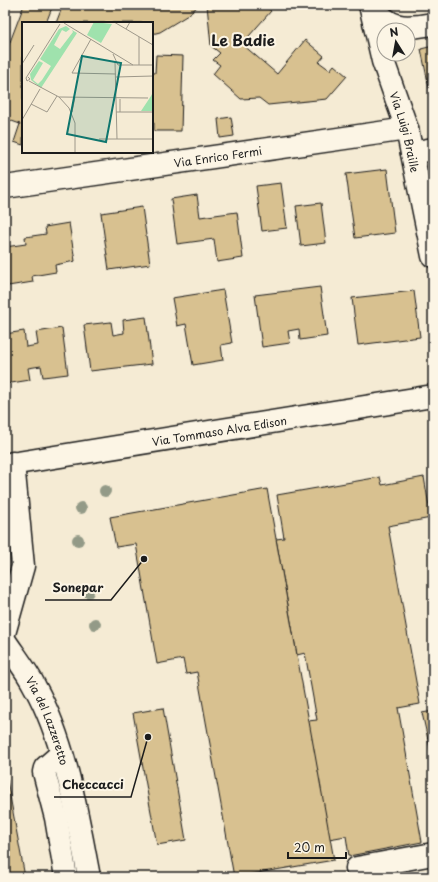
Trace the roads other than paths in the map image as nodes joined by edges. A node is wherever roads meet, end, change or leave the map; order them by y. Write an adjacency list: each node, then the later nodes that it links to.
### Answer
1 (370, 5): 2 (street); 4 (street, Via Luigi Braille)
2 (388, 22)
3 (433, 24): 5 (street)
4 (376, 26)
5 (416, 27)
6 (386, 62): 7 (street, Via Luigi Braille)
7 (407, 130): 8 (street, Via Luigi Braille); 9 (street, Via Enrico Fermi)
8 (423, 151): 10 (street, Via Luigi Braille)
9 (5, 187)
10 (433, 256)
11 (433, 396): 12 (street, Via Tommaso Alva Edison)
12 (9, 464): 13 (street)
13 (5, 630)
14 (5, 641): 15 (street, Via del Lazzeretto)
15 (61, 754): 18 (street); 19 (street, Via del Lazzeretto)
16 (433, 854): 17 (street)
17 (357, 868)
18 (66, 877)
19 (89, 877)

